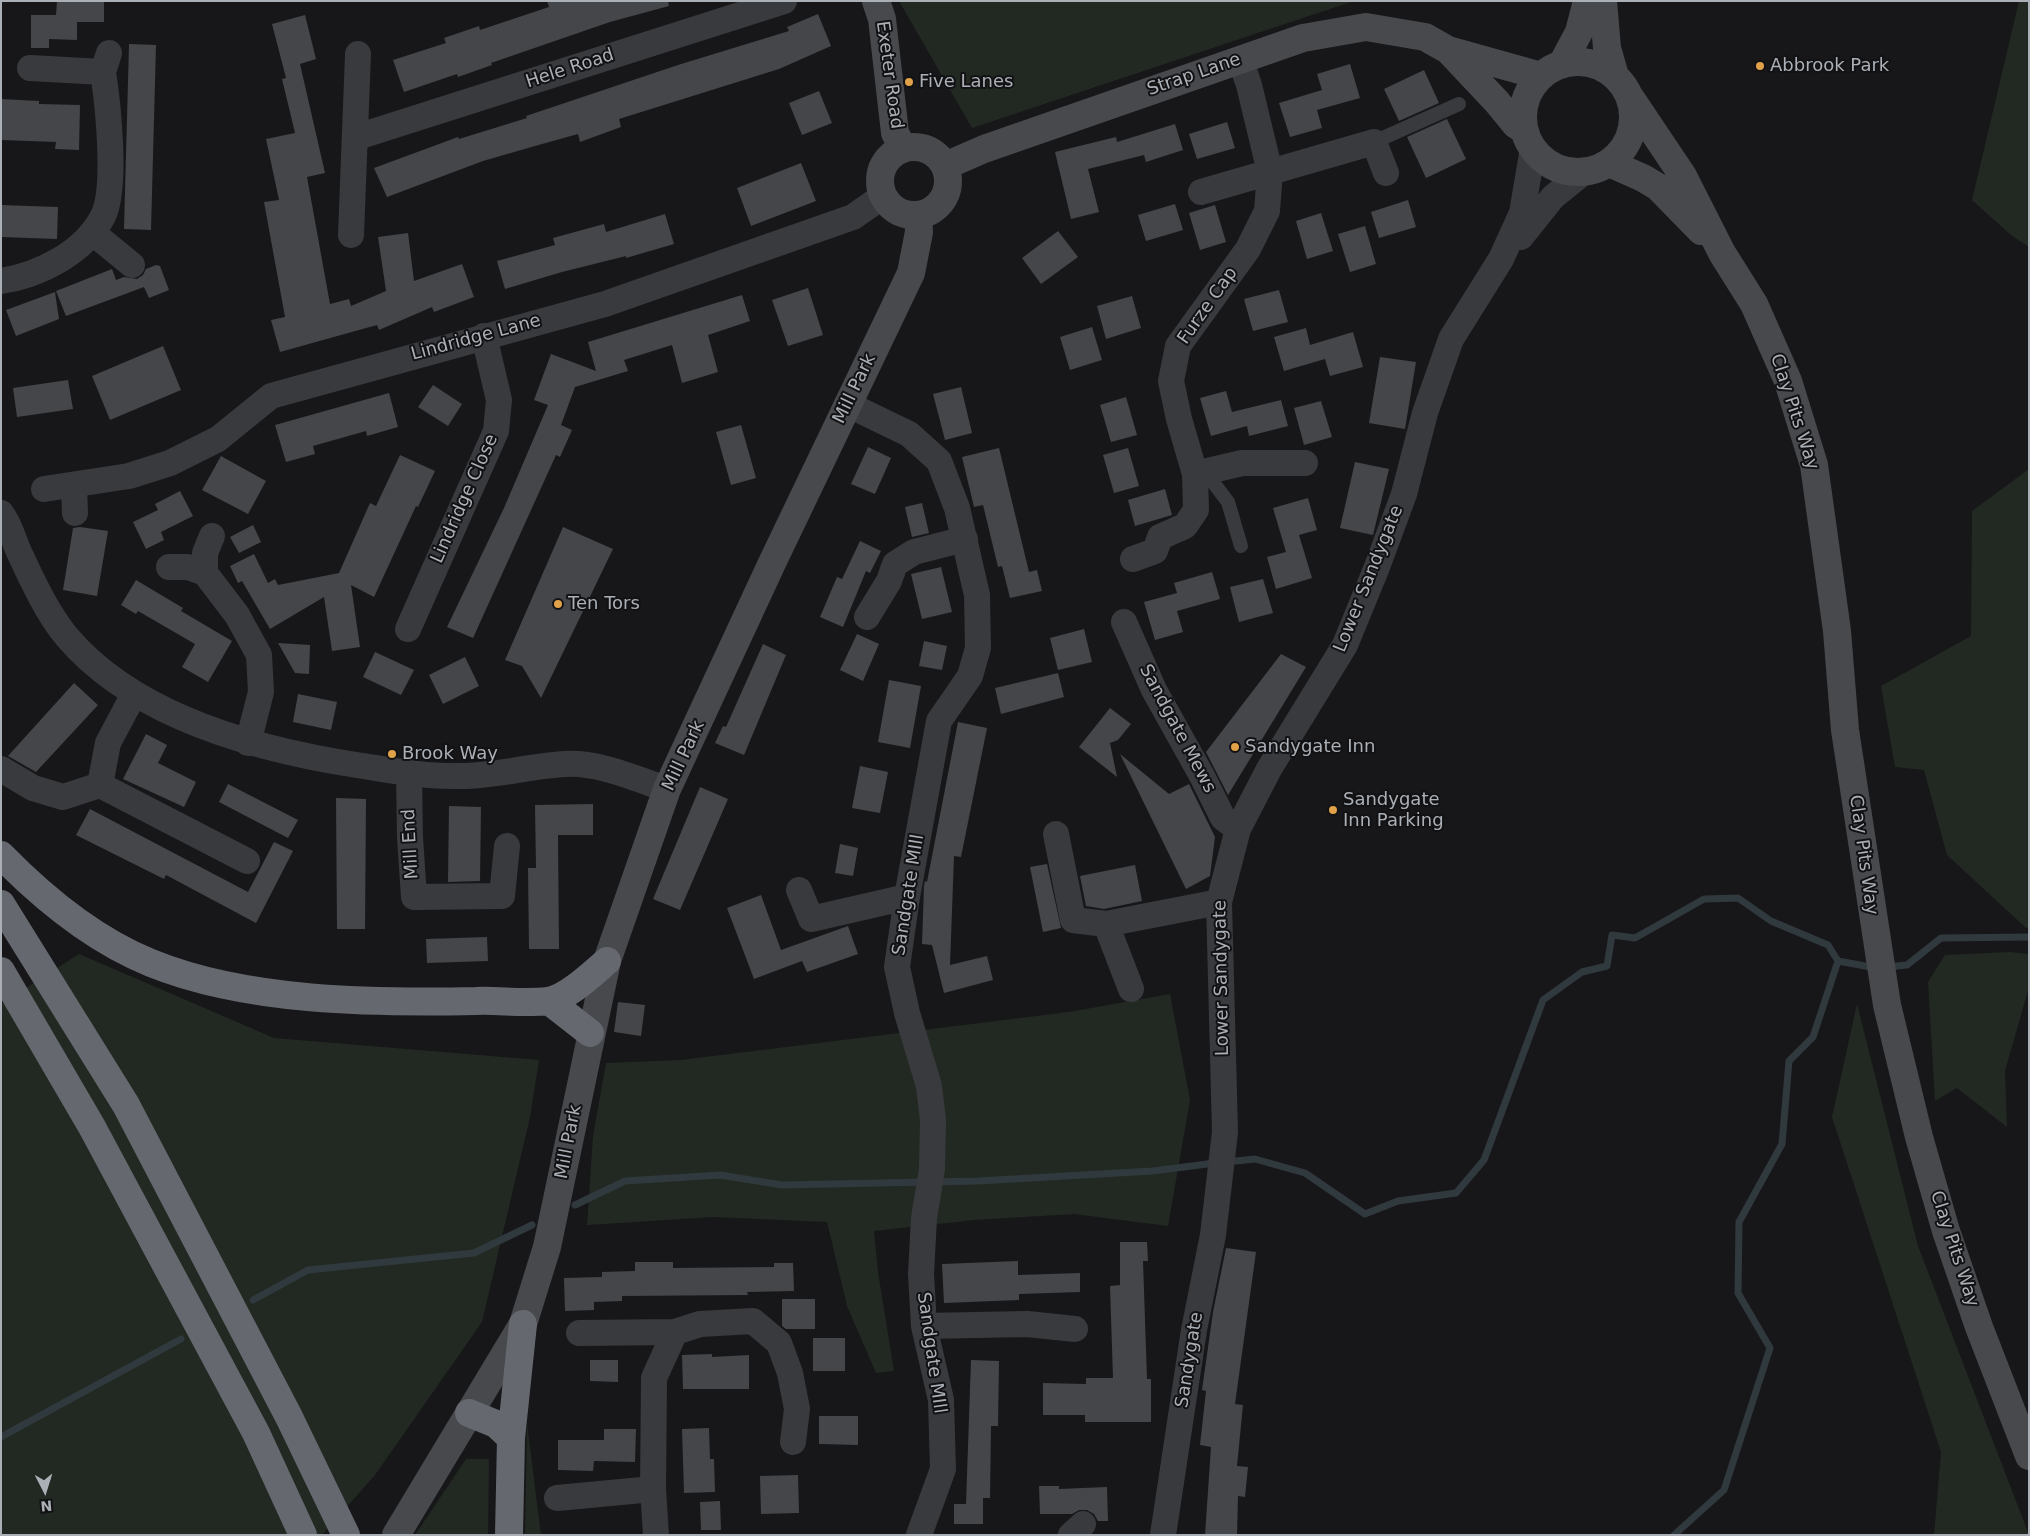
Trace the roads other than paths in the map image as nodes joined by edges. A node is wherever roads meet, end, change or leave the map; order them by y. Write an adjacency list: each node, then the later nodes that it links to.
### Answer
1 (784, 1): 12 (street, Hele Road)
2 (876, 1): 15 (main road, Exeter Road)
3 (1587, 1): 9 (main road)
4 (1603, 1): 10 (main road)
5 (1448, 50): 7 (main road, Strap Lane); 9 (main road, Strap Lane); 13 (main road, Strap Lane)
6 (358, 54): 12 (street)
7 (1240, 59): 16 (main road, Strap Lane); 18 (street, Furze Cap)
8 (30, 68): 23 (street)
9 (1552, 70): 10 (main road); 13 (main road)
10 (1622, 86): 17 (main road); 25 (main road, Clay Pits Way)
11 (1459, 104): 14 (lane)
12 (357, 137): 24 (street)
13 (1529, 139): 17 (main road); 26 (street, Lower Sandygate)
14 (1374, 142): 18 (street); 19 (street)
15 (903, 148): 16 (main road); 21 (main road)
16 (945, 166): 22 (main road)
17 (1596, 167): 25 (main road, Clay Pits Way); 26 (street, Lower Sandygate)
18 (1270, 172): 20 (street); 32 (street, Furze Cap)
19 (1386, 173)
20 (1201, 192)
21 (883, 196): 22 (main road); 29 (street, Lindridge Lane)
22 (918, 215): 30 (main road, Mill Park)
23 (93, 232): 27 (street); 28 (street)
24 (351, 235)
25 (1722, 253): 76 (main road, Clay Pits Way)
26 (1501, 259): 52 (street, Lower Sandygate)
27 (132, 265)
28 (1, 281)
29 (484, 336): 33 (street, Lindridge Lane); 45 (street, Lindridge Close)
30 (847, 404): 38 (street, Sandgate MIll); 51 (main road, Mill Park)
31 (1305, 463): 32 (street)
32 (1200, 473): 39 (lane); 40 (street, Furze Cap)
33 (74, 485): 34 (street, Lindridge Lane); 36 (street)
34 (44, 488)
35 (1, 512): 46 (street)
36 (75, 513)
37 (212, 536): 42 (street)
38 (965, 539): 43 (street); 58 (street, Sandgate MIll)
39 (1241, 546)
40 (1133, 559)
41 (169, 567): 42 (street)
42 (205, 573): 47 (street)
43 (867, 617)
44 (1124, 622): 52 (street, Sandgate Mews)
45 (408, 629)
46 (134, 694): 47 (street); 50 (street)
47 (248, 743): 49 (street)
48 (1, 770): 50 (street)
49 (409, 773): 51 (street); 54 (street, Mill End)
50 (100, 785): 56 (street)
51 (668, 789): 62 (main road, Mill Park)
52 (1238, 830): 59 (street, Lower Sandygate)
53 (1056, 834): 61 (street)
54 (506, 846)
55 (1, 856): 65 (highway)
56 (247, 861)
57 (799, 890): 58 (street)
58 (907, 897): 69 (street, Sandgate MIll)
59 (1218, 902): 61 (street); 67 (street, Lower Sandygate)
60 (1, 904): 79 (highway)
61 (1106, 924): 64 (street)
62 (606, 961): 65 (highway); 66 (main road, Mill Park)
63 (1, 970): 80 (highway)
64 (1130, 990)
65 (549, 1001): 66 (highway)
66 (590, 1033): 68 (main road, Mill Park)
67 (1218, 1186): 85 (street, Sandygate)
68 (523, 1324): 73 (main road, Mill Park); 74 (highway)
69 (924, 1326): 70 (street); 84 (street, Sandgate MIll)
70 (1075, 1330)
71 (675, 1332): 72 (street); 75 (street); 77 (street)
72 (579, 1333)
73 (469, 1414): 74 (highway); 81 (main road, Mill Park)
74 (512, 1438): 82 (highway)
75 (793, 1442)
76 (2029, 1456)
77 (654, 1489): 78 (street); 83 (street)
78 (557, 1498)
79 (345, 1534)
80 (302, 1535)
81 (396, 1535)
82 (509, 1535)
83 (656, 1535)
84 (919, 1535)
85 (1163, 1535)

